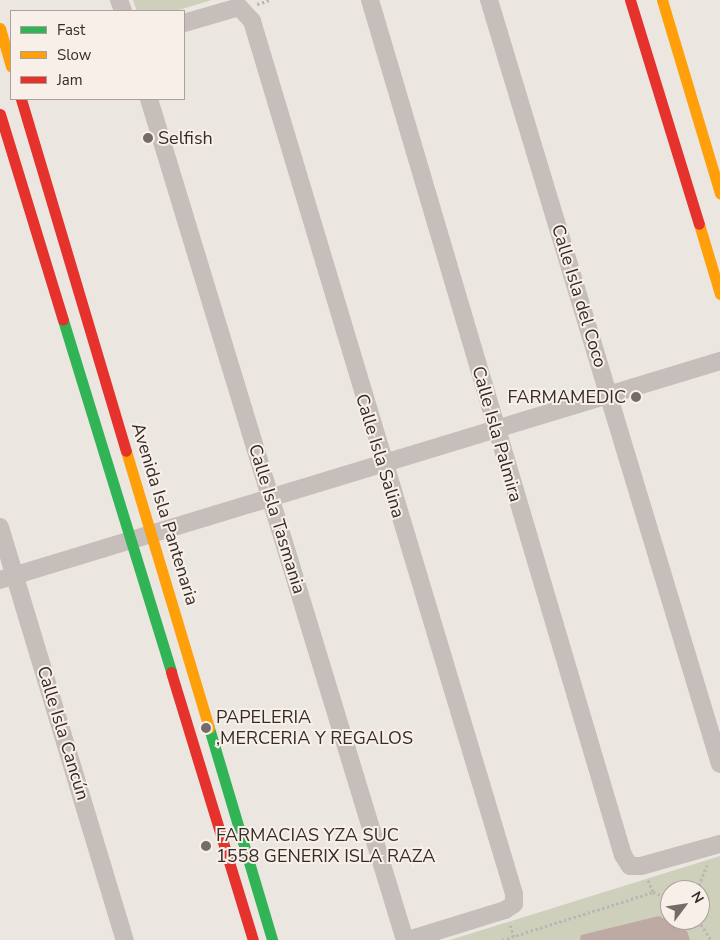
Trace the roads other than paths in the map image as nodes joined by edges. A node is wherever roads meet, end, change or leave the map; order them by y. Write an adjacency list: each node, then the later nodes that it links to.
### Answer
1 (370, 0): 15 (street, Calle Isla Palmira)
2 (489, 0): 14 (street, Calle Isla del Coco)
3 (630, 0): 12 (street)
4 (662, 0): 11 (street)
5 (185, 23): 16 (street, Calle Isla Salina)
6 (0, 28): 7 (street)
7 (10, 63)
8 (21, 100): 19 (street, Avenida Isla Pantenaria)
9 (149, 100): 17 (street, Calle Isla Tasmania)
10 (0, 114): 20 (street)
11 (720, 193)
12 (720, 294)
13 (720, 361): 14 (street)
14 (610, 397): 15 (street); 22 (street, Calle Isla del Coco)
15 (496, 431): 16 (street); 23 (street, Calle Isla Palmira)
16 (383, 465): 17 (street); 27 (street, Calle Isla Salina)
17 (270, 499): 19 (street); 27 (street, Calle Isla Tasmania)
18 (0, 527): 21 (street, Calle Isla Cancún)
19 (153, 534): 20 (street); 26 (street, Avenida Isla Pantenaria)
20 (130, 541): 21 (street); 25 (street)
21 (8, 578): 24 (street, Calle Isla Cancún)
22 (720, 764)
23 (718, 845)
24 (125, 940)
25 (253, 940)
26 (272, 940)
27 (406, 940)

